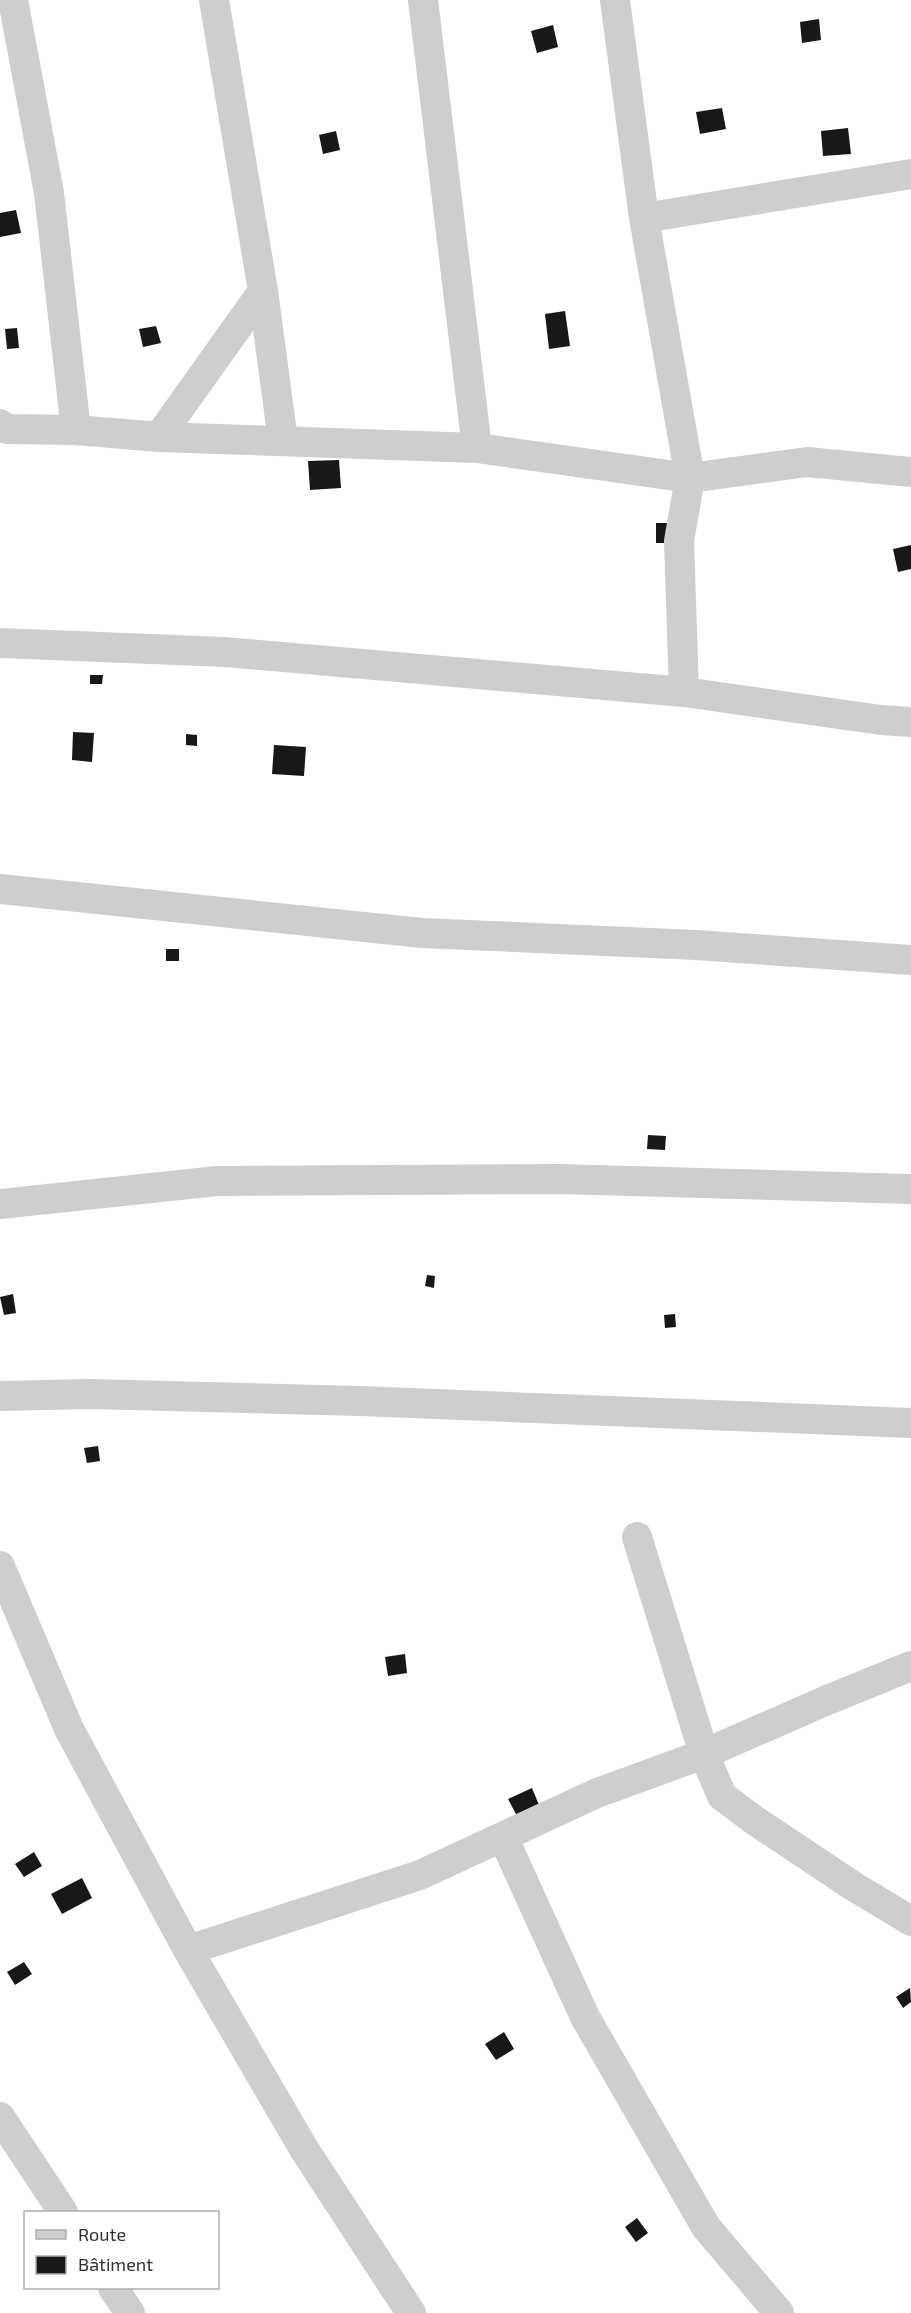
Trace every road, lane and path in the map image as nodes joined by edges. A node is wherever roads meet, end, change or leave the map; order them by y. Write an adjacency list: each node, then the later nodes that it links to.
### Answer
1 (13, 0): 9 (street)
2 (214, 0): 7 (street)
3 (423, 0): 12 (street)
4 (615, 0): 6 (street)
5 (911, 174): 6 (street)
6 (644, 218): 14 (street)
7 (263, 291): 10 (street); 11 (street)
8 (0, 424): 9 (street)
9 (76, 429): 10 (street)
10 (159, 437): 11 (street)
11 (283, 441): 12 (street)
12 (477, 448): 14 (street)
13 (911, 472): 14 (street)
14 (690, 478): 16 (street)
15 (0, 643): 16 (street)
16 (684, 692): 17 (street)
17 (911, 722)
18 (0, 889): 19 (street)
19 (911, 960)
20 (911, 1189): 21 (street)
21 (0, 1204)
22 (0, 1396): 23 (street)
23 (911, 1423)
24 (636, 1537): 27 (street)
25 (0, 1566): 30 (street)
26 (911, 1666): 27 (street)
27 (704, 1754): 28 (street); 29 (street)
28 (503, 1837): 30 (street); 36 (street)
29 (911, 1921)
30 (188, 1950): 35 (street)
31 (0, 2117): 32 (street)
32 (62, 2211)
33 (114, 2289): 34 (street)
34 (130, 2313)
35 (411, 2313)
36 (778, 2313)

